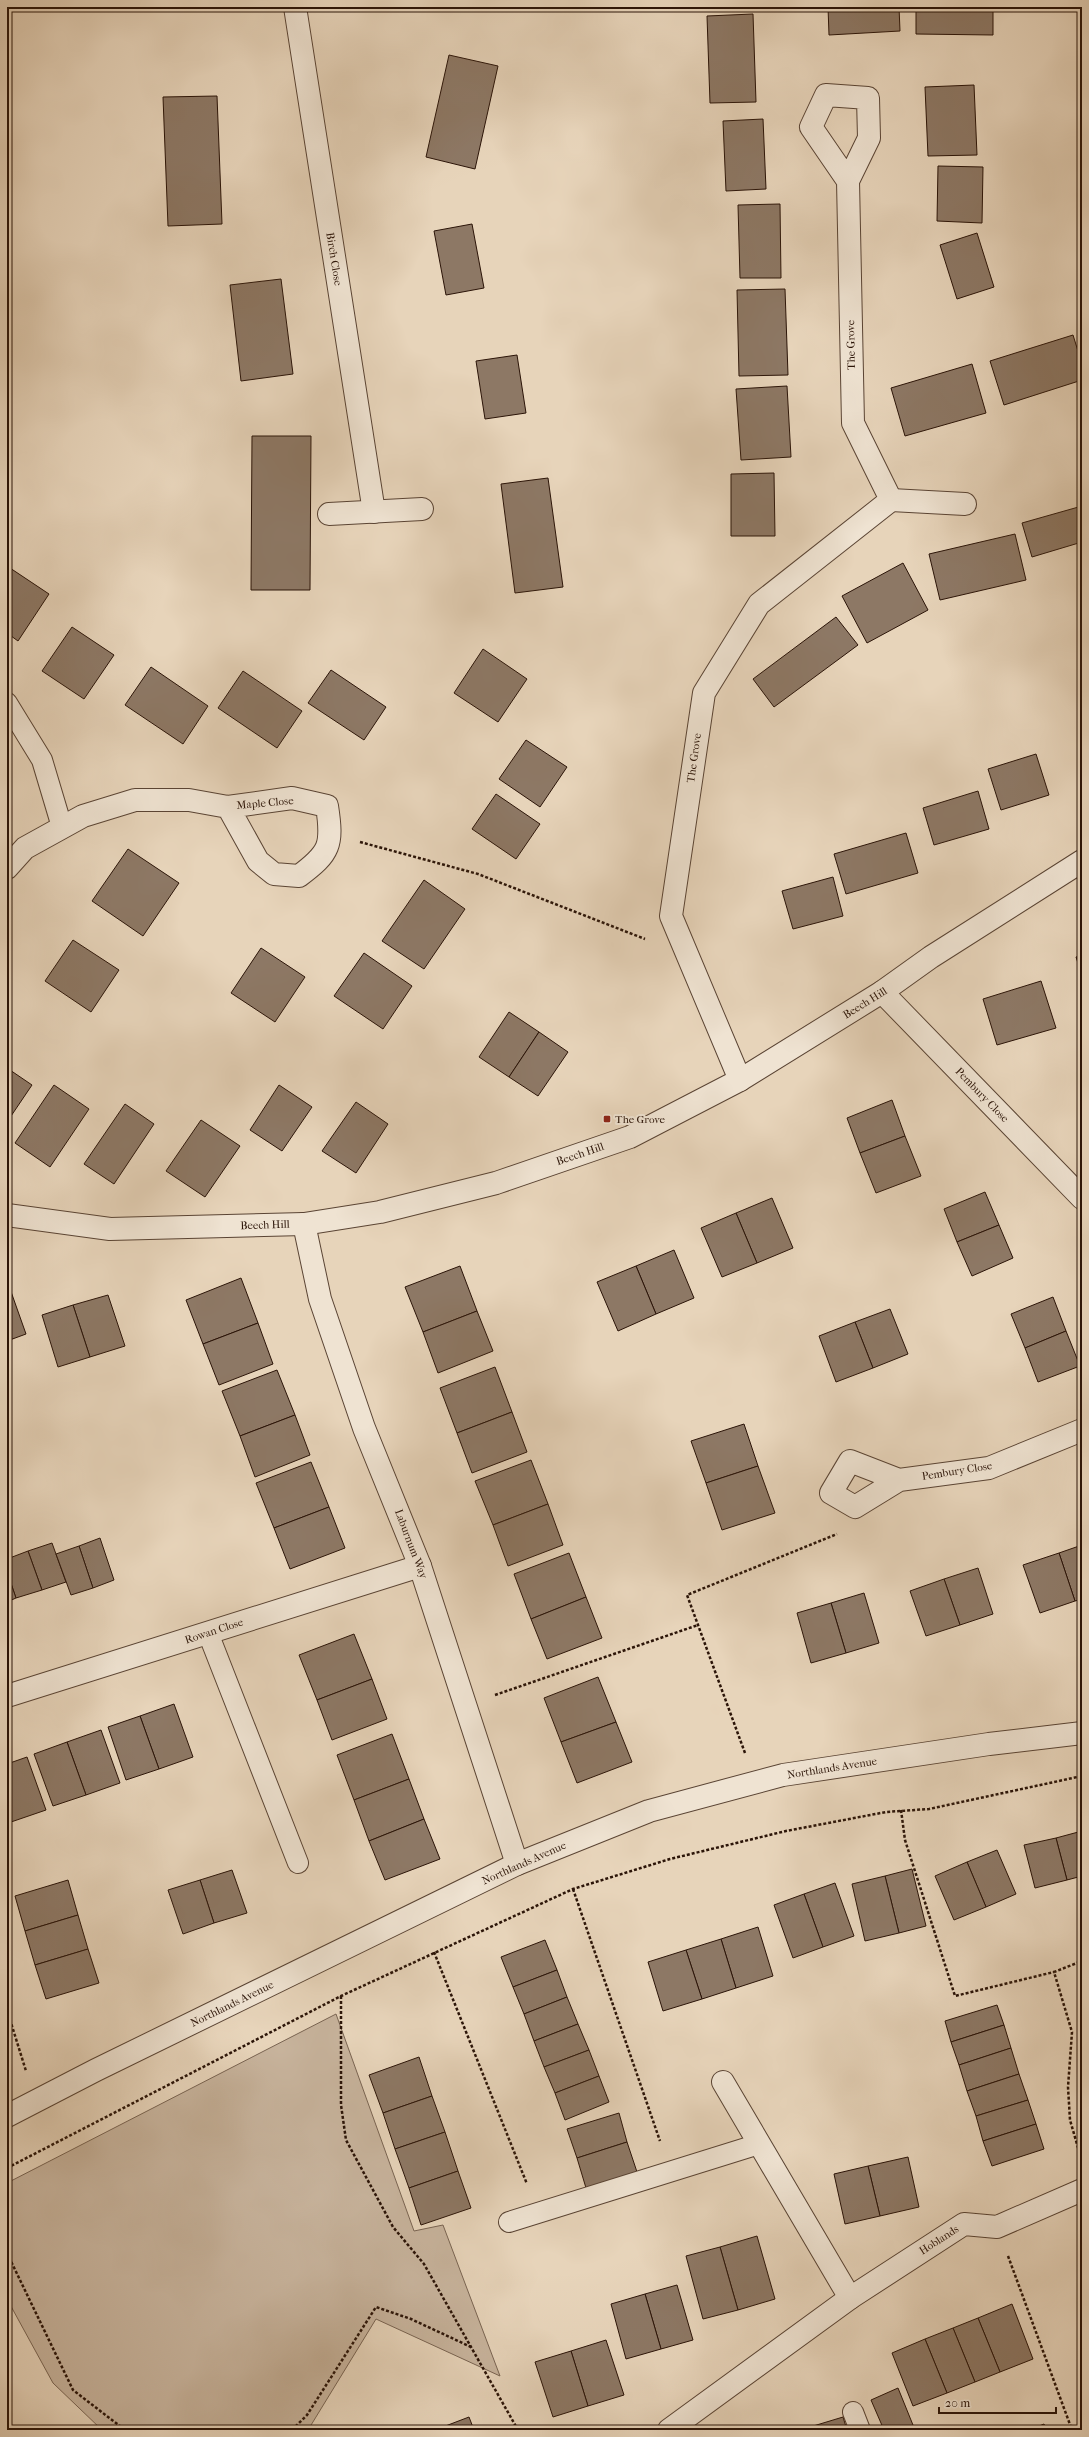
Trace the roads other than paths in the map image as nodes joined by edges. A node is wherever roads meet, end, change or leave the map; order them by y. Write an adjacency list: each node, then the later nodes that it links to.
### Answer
1 (295, 7): 6 (street, Birch Close)
2 (848, 181): 3 (street, The Grove)
3 (891, 500): 4 (street); 14 (street, The Grove)
4 (965, 504)
5 (422, 509): 6 (street)
6 (374, 512): 7 (street)
7 (329, 514)
8 (7, 703): 10 (lane)
9 (228, 807): 9 (street, Maple Close); 10 (street, Maple Close)
10 (62, 827): 12 (street, Maple Close)
11 (1082, 861): 13 (street, Beech Hill)
12 (7, 868)
13 (882, 992): 14 (street, Beech Hill); 15 (street, Pembury Close)
14 (740, 1080): 17 (street, Beech Hill)
15 (1082, 1198)
16 (7, 1215): 17 (street, Beech Hill)
17 (304, 1224): 20 (street, Laburnum Way)
18 (1082, 1430): 19 (street, Pembury Close)
19 (899, 1480): 19 (street, Pembury Close)
20 (420, 1566): 21 (street, Rowan Close); 25 (street, Laburnum Way)
21 (208, 1633): 22 (street, Rowan Close); 24 (lane)
22 (7, 1696)
23 (1082, 1733): 25 (street, Northlands Avenue)
24 (298, 1863)
25 (517, 1864): 27 (street, Northlands Avenue)
26 (723, 2082): 28 (street)
27 (7, 2116)
28 (759, 2144): 30 (lane); 31 (street)
29 (1082, 2190): 31 (street, Hoblands)
30 (509, 2222)
31 (850, 2298): 32 (street, Hoblands)
32 (669, 2430)

